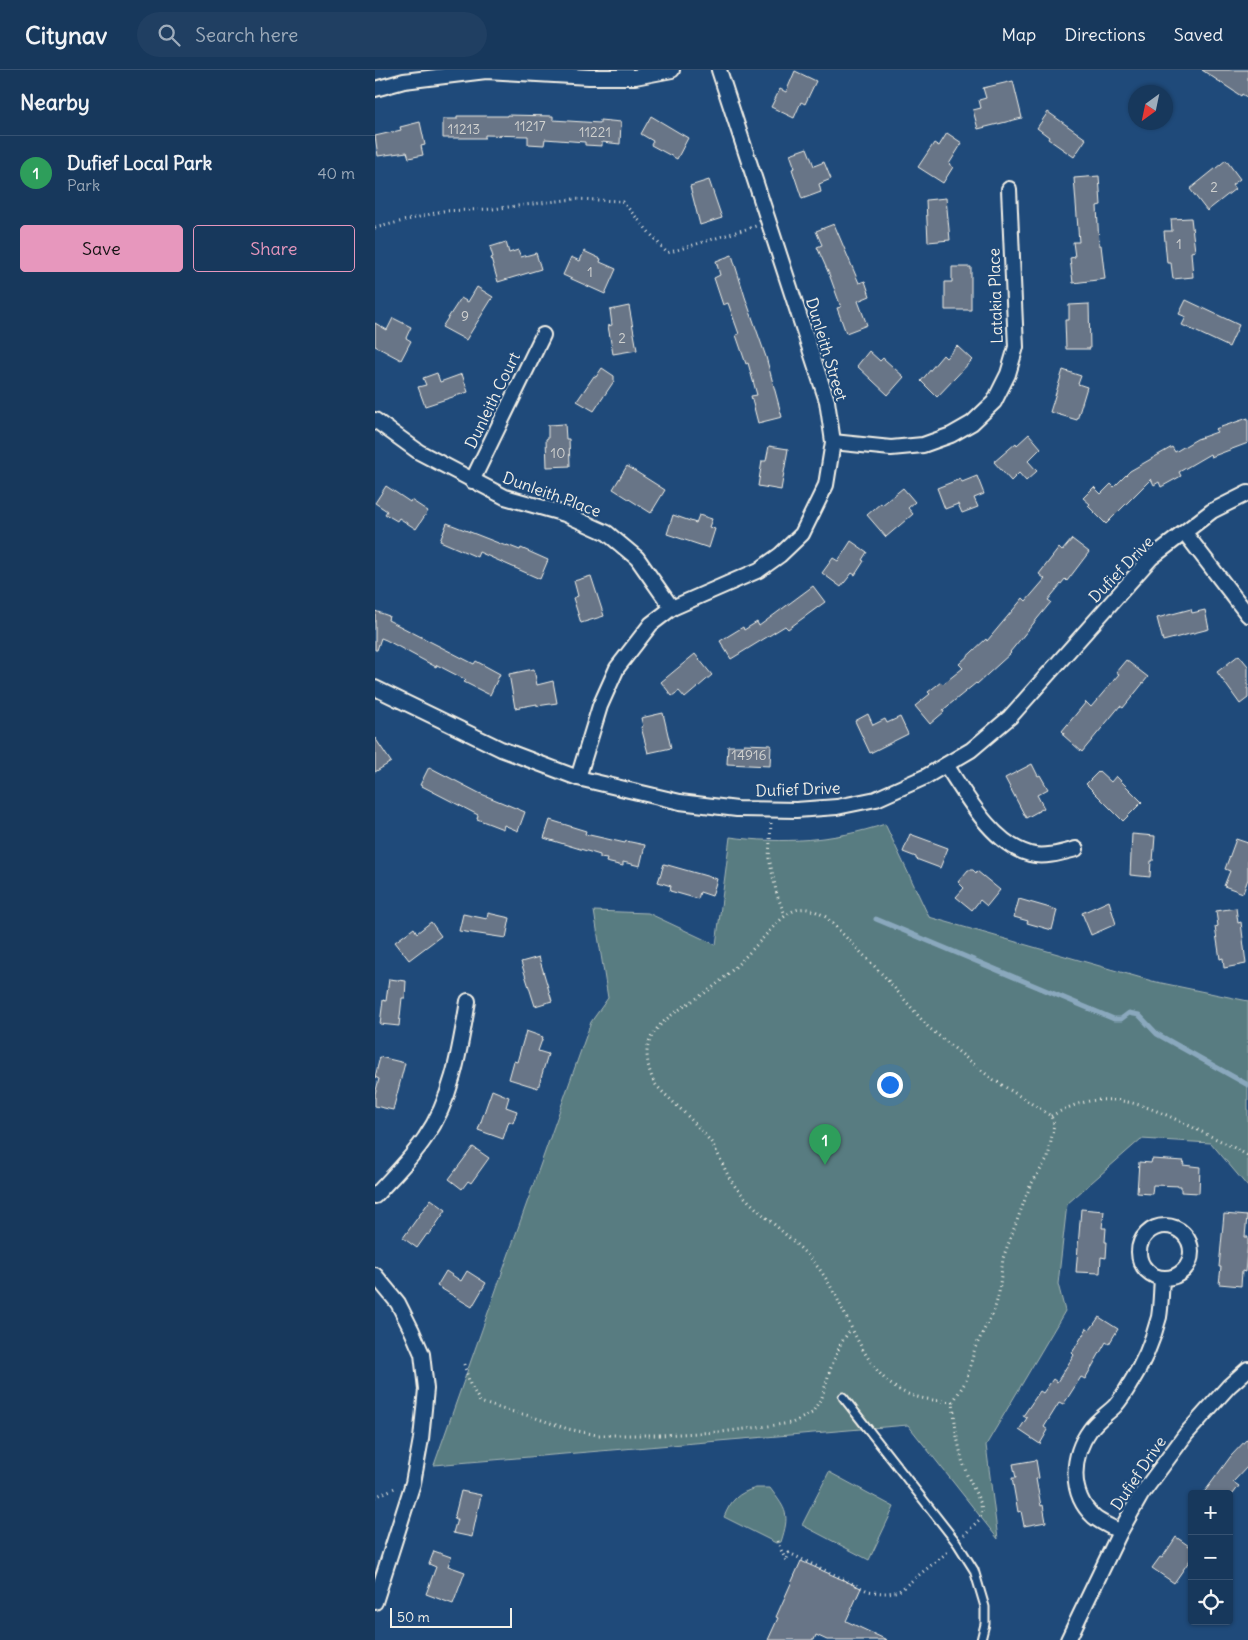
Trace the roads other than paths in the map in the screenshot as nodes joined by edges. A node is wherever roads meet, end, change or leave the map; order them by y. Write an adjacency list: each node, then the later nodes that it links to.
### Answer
1 (673, 70): 3 (street)
2 (719, 70): 7 (street, Dunleith Street)
3 (375, 89)
4 (1009, 189): 7 (street, Latakia Place)
5 (543, 335): 8 (street, Dunleith Court)
6 (375, 420): 8 (street, Dunleith Place)
7 (833, 442): 11 (street, Dunleith Street)
8 (471, 480): 11 (street, Dunleith Place)
9 (1248, 493): 10 (street, Dufief Drive)
10 (1185, 533): 12 (street); 14 (street, Dufief Drive)
11 (671, 608): 15 (street, Dunleith Street)
12 (1248, 615)
13 (375, 688): 15 (street, Dufief Drive)
14 (946, 765): 15 (street, Dufief Drive); 16 (street)
15 (578, 778)
16 (1076, 849)
17 (468, 1001): 18 (street)
18 (375, 1196)
19 (375, 1275): 24 (street)
20 (1163, 1279): 23 (street)
21 (1248, 1369): 23 (street, Dufief Drive)
22 (843, 1397): 25 (lane)
23 (1120, 1532): 26 (street, Dufief Drive)
24 (375, 1602)
25 (981, 1640)
26 (1068, 1640)

